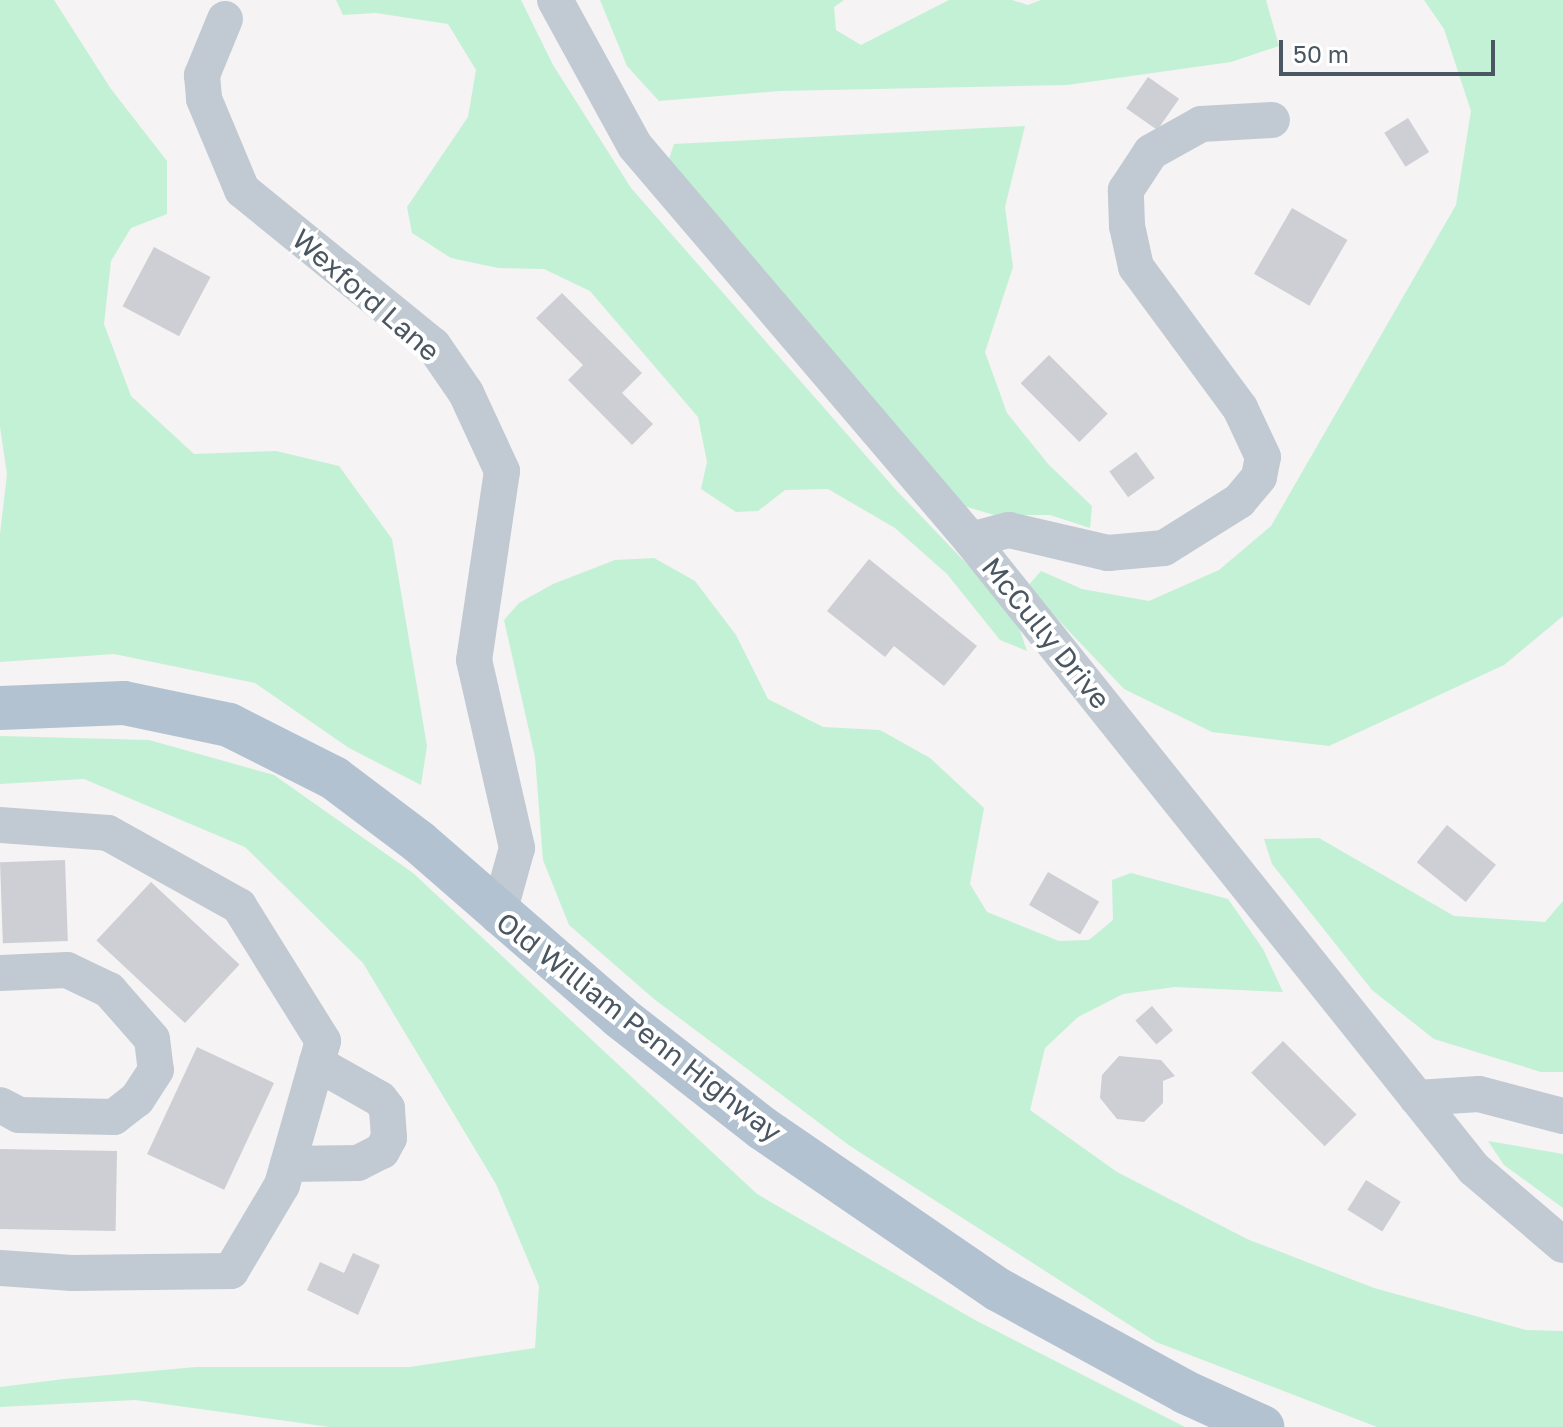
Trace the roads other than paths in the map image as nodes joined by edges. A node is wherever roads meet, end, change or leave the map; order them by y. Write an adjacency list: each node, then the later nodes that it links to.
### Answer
1 (555, 0): 4 (street, McCully Drive)
2 (225, 19): 7 (street, Wexford Lane)
3 (1272, 120): 4 (street)
4 (971, 540): 10 (street, McCully Drive)
5 (0, 708): 7 (main road, Old William Penn Highway)
6 (0, 825): 9 (street)
7 (498, 916): 16 (main road, Old William Penn Highway)
8 (0, 973): 11 (street)
9 (316, 1063): 13 (street); 13 (street)
10 (1417, 1098): 12 (street); 14 (street, McCully Drive)
11 (0, 1105)
12 (1563, 1116)
13 (288, 1164): 15 (street)
14 (1563, 1245)
15 (0, 1268)
16 (1262, 1427)

